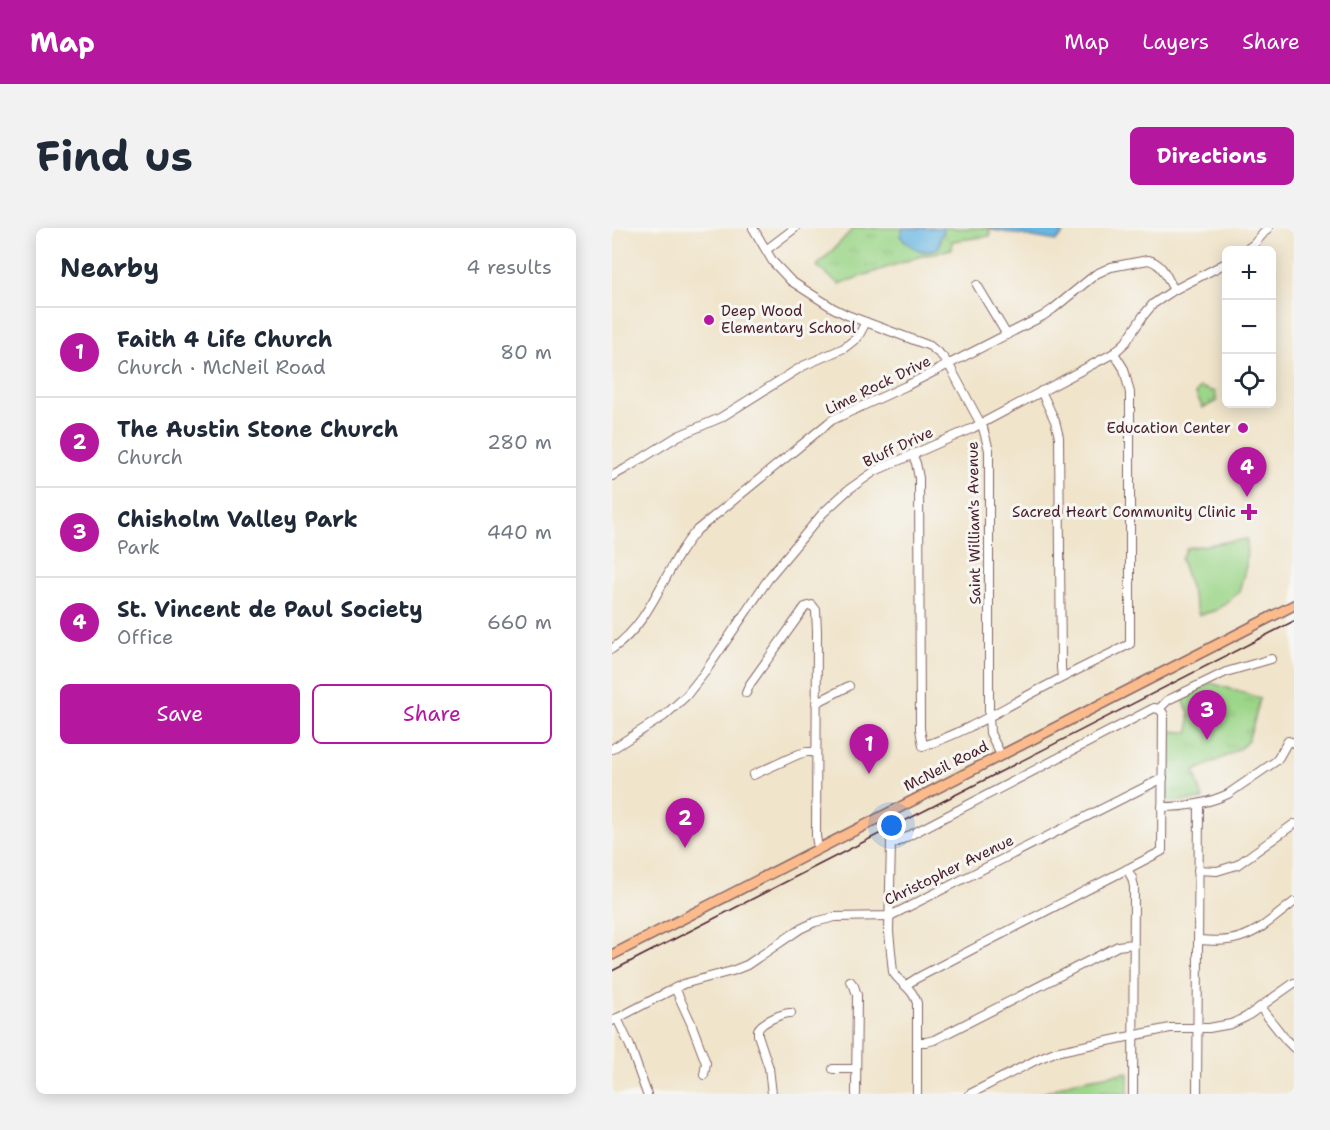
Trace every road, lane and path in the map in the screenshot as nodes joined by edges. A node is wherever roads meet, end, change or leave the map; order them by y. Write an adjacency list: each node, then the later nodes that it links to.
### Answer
1 (753, 228): 5 (street, Saint William's Avenue)
2 (795, 228): 5 (street)
3 (1268, 228): 4 (street)
4 (1251, 246)
5 (766, 250): 9 (street, Saint William's Avenue)
6 (1222, 266): 8 (street, Bluff Drive)
7 (978, 285): 10 (street)
8 (1174, 290): 10 (street, Lime Rock Drive); 11 (street, Bluff Drive)
9 (866, 322): 12 (street, Saint William's Avenue); 16 (street)
10 (1007, 334): 12 (street, Lime Rock Drive)
11 (1114, 353): 13 (street, Bluff Drive); 20 (street)
12 (949, 365): 14 (street, Saint William's Avenue); 18 (street, Lime Rock Drive)
13 (1041, 392): 14 (street, Bluff Drive); 20 (street)
14 (981, 423): 15 (street, Bluff Drive); 25 (street, Saint William's Avenue)
15 (912, 454): 25 (street); 27 (street, Bluff Drive)
16 (612, 476)
17 (1294, 605): 29 (main road, McNeil Road)
18 (612, 649)
19 (1271, 659): 24 (street)
20 (1062, 677): 25 (street)
21 (849, 686): 23 (street)
22 (746, 693): 23 (street)
23 (816, 703): 28 (street)
24 (1159, 709): 31 (street); 37 (street)
25 (988, 717): 29 (street, Saint William's Avenue)
26 (1294, 742): 32 (street)
27 (612, 749)
28 (816, 752): 30 (street); 39 (street)
29 (1000, 755): 34 (main road, McNeil Road)
30 (753, 775)
31 (1162, 777): 33 (street); 44 (street, Christopher Avenue)
32 (1199, 804): 33 (street); 42 (street)
33 (1162, 807): 41 (street)
34 (882, 816): 36 (street); 39 (main road, McNeil Road)
35 (1294, 824): 42 (street)
36 (888, 832): 37 (street); 38 (street); 40 (street)
37 (908, 836): 38 (street)
38 (891, 845): 40 (street)
39 (818, 849): 47 (main road, McNeil Road)
40 (890, 866): 44 (street)
41 (1127, 869): 46 (street); 50 (street)
42 (1198, 870): 45 (street)
43 (1294, 902): 45 (street)
44 (890, 916): 50 (street); 51 (street, Christopher Avenue)
45 (1198, 940): 55 (street)
46 (1133, 944): 56 (street); 57 (street)
47 (612, 955)
48 (850, 981): 60 (street)
49 (1294, 983): 52 (street)
50 (906, 985): 57 (street)
51 (675, 988): 54 (street, Christopher Avenue); 61 (street)
52 (1260, 1007): 55 (street); 58 (street)
53 (791, 1013): 63 (street)
54 (615, 1019): 62 (street)
55 (1197, 1028): 56 (street); 68 (street)
56 (1133, 1036): 66 (street); 67 (street)
57 (917, 1042): 65 (street)
58 (1294, 1048)
59 (833, 1068): 60 (street)
60 (856, 1069): 64 (street)
61 (704, 1075)
62 (647, 1094)
63 (772, 1094)
64 (856, 1094)
65 (917, 1094)
66 (970, 1094)
67 (1133, 1094)
68 (1197, 1094)

